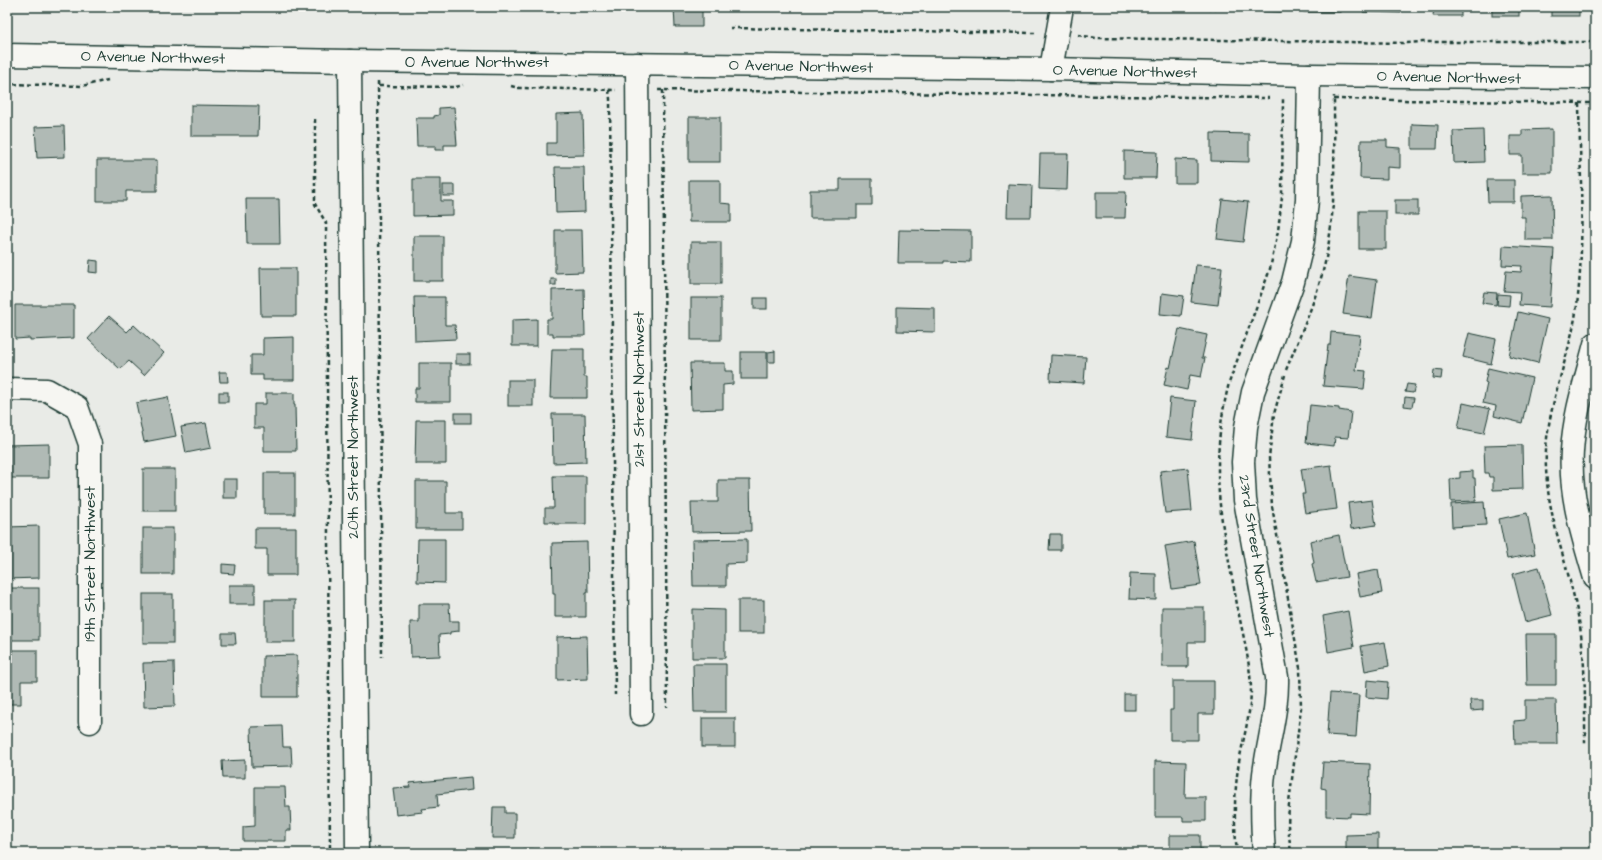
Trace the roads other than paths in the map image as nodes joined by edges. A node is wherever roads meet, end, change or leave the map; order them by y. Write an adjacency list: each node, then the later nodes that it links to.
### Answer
1 (1062, 7): 5 (street)
2 (7, 55): 3 (street, O Avenue Northwest)
3 (350, 61): 4 (street, O Avenue Northwest); 13 (street, 20th Street Northwest)
4 (637, 64): 5 (street, O Avenue Northwest); 11 (street, 21st Street Northwest)
5 (1051, 69): 6 (street, O Avenue Northwest)
6 (1308, 75): 7 (street, O Avenue Northwest); 14 (street, 23rd Street Northwest)
7 (1595, 78)
8 (1595, 344): 10 (street)
9 (7, 389): 12 (street, 19th Street Northwest)
10 (1595, 578)
11 (641, 714)
12 (90, 722)
13 (357, 853)
14 (1264, 853)

